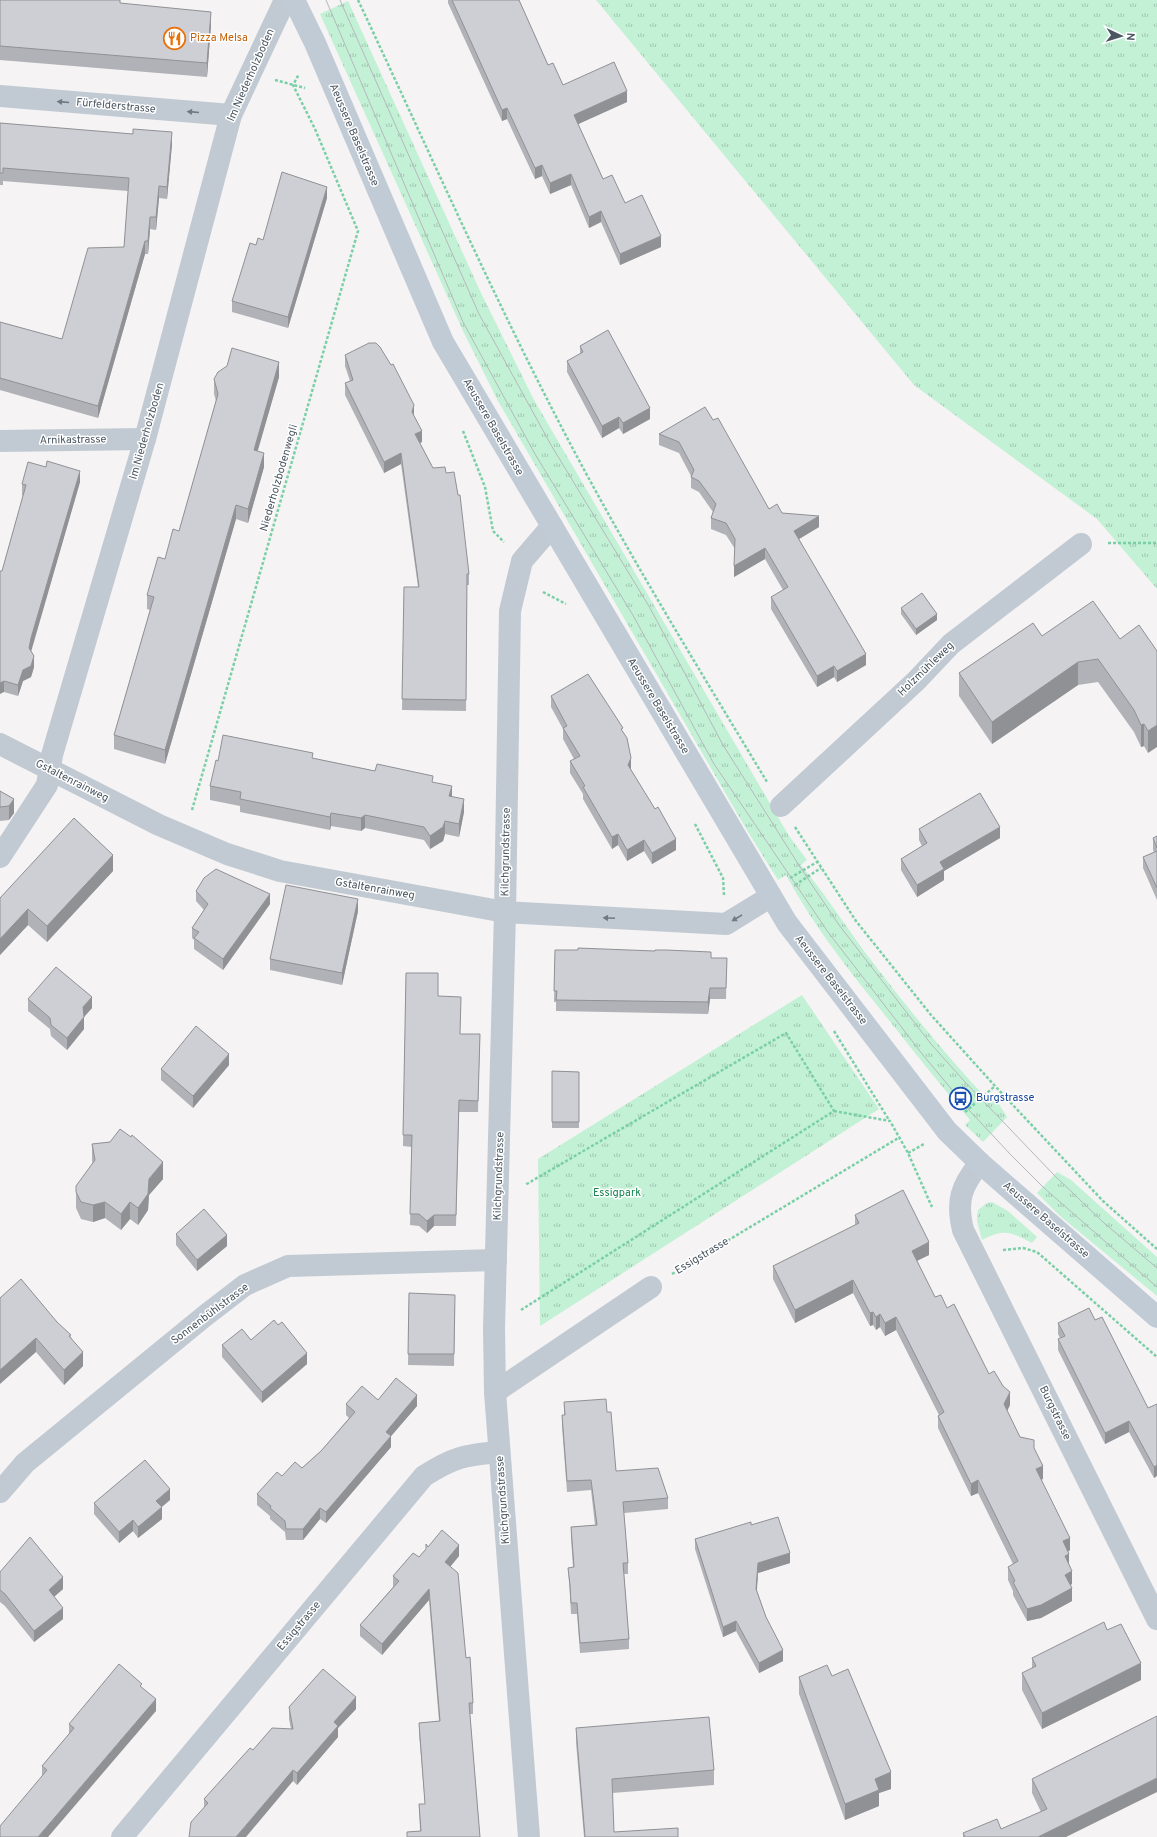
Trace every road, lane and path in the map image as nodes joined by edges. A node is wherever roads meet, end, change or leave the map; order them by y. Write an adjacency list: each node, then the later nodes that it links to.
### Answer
1 (285, 0): 5 (street, Im Niederholzboden)
2 (294, 0): 9 (main road, Aeussere Baselstrasse)
3 (358, 0): 14 (path)
4 (0, 96): 5 (street, Fürfelderstrasse, one-way to 4)
5 (232, 115): 7 (street, Im Niederholzboden)
6 (315, 129): 15 (path, Niederholzbodenwegli)
7 (145, 439): 8 (street, Arnikastrasse); 13 (street, Im Niederholzboden)
8 (0, 441)
9 (552, 526): 17 (main road, Aeussere Baselstrasse); 18 (street, Kilchgrundstrasse)
10 (1157, 543): 11 (path)
11 (1081, 544): 14 (street, Holzmühleweg)
12 (0, 744): 13 (street, Gstaltenrainweg)
13 (50, 770): 15 (street, Gstaltenrainweg); 16 (street, Im Niederholzboden)
14 (781, 806): 19 (path)
15 (185, 836): 18 (street, Gstaltenrainweg)
16 (0, 857)
17 (770, 897): 18 (street, Gstaltenrainweg, one-way to 18); 24 (main road, Aeussere Baselstrasse)
18 (505, 912): 25 (street, Kilchgrundstrasse)
19 (995, 1086): 21 (path); 26 (path)
20 (834, 1111): 22 (path); 25 (path); 31 (path)
21 (961, 1115)
22 (900, 1137): 23 (path); 29 (path, Essigstrasse)
23 (908, 1153)
24 (980, 1163): 27 (street, Burgstrasse); 30 (main road, Aeussere Baselstrasse)
25 (498, 1201): 28 (street, Kilchgrundstrasse)
26 (1157, 1249)
27 (976, 1255): 32 (path); 36 (street, Burgstrasse)
28 (496, 1260): 31 (street, Kilchgrundstrasse); 35 (street, Sonnenbühlstrasse)
29 (651, 1287): 33 (street)
30 (1157, 1317)
31 (494, 1328): 33 (street, Kilchgrundstrasse)
32 (1157, 1357)
33 (495, 1392): 34 (street, Kilchgrundstrasse)
34 (499, 1452): 37 (street, Essigstrasse); 38 (street, Kilchgrundstrasse)
35 (0, 1492)
36 (1157, 1620)
37 (122, 1837)
38 (528, 1837)

